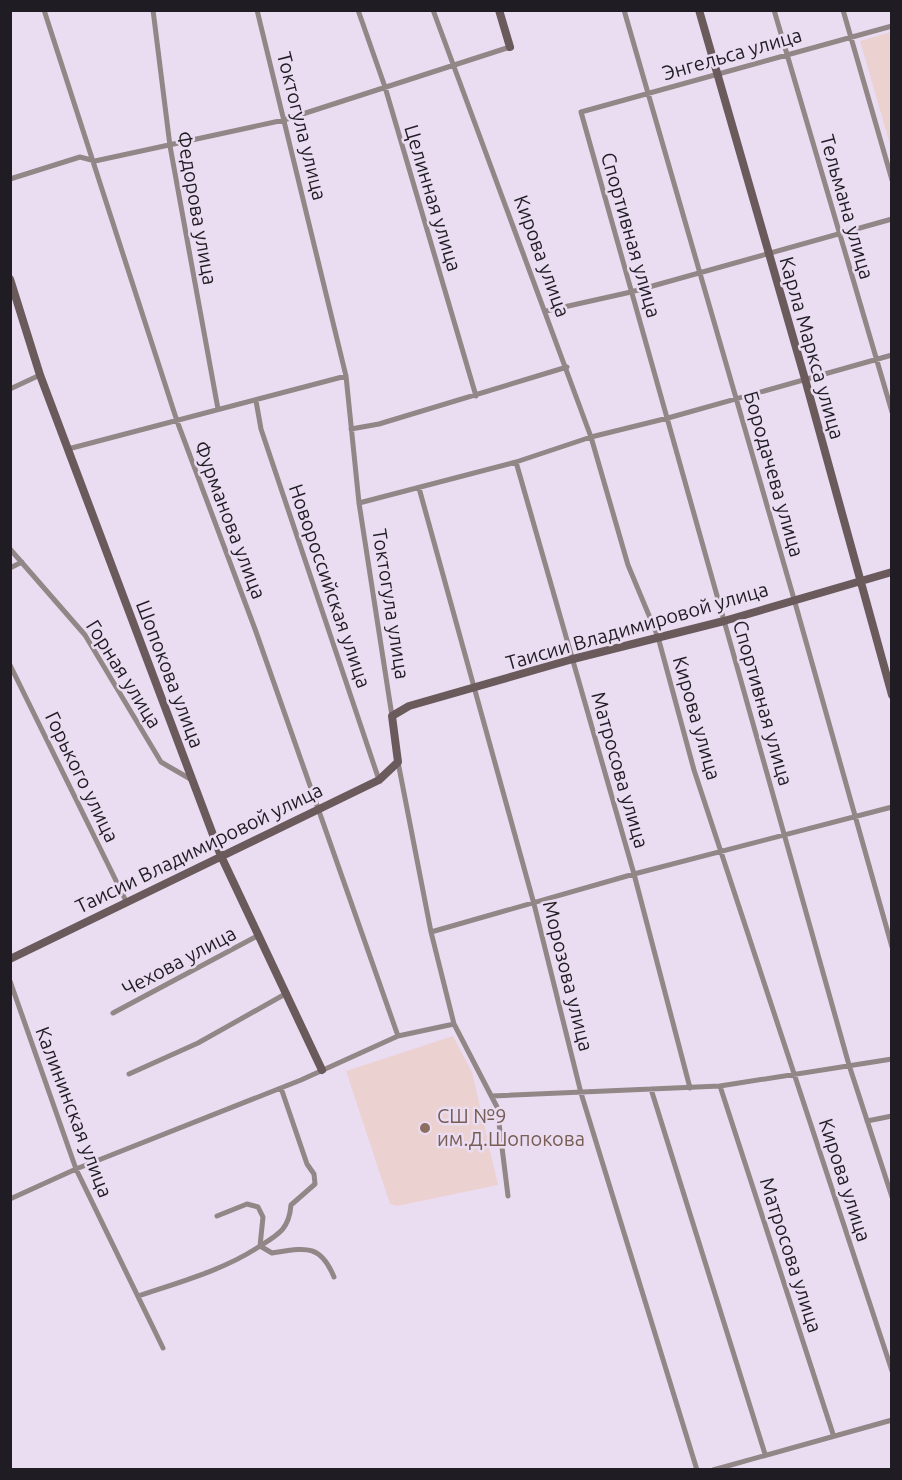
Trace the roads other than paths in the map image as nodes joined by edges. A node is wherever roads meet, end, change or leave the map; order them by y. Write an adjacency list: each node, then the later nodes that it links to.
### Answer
1 (44, 10): 22 (street, Фурманова улица)
2 (153, 10): 21 (street, Федорова улица)
3 (257, 10): 20 (street, Токтогула улица)
4 (358, 10): 17 (street, Целинная улица)
5 (433, 10): 15 (street, Кирова улица)
6 (499, 10): 13 (street)
7 (624, 10): 18 (street, Бородачева улица)
8 (699, 10): 16 (street, Карла Маркса улица)
9 (774, 10): 14 (street, Тельмана улица)
10 (843, 10): 12 (street)
11 (891, 26): 12 (street, Энгельса улица)
12 (851, 36): 14 (street, Энгельса улица); 24 (street)
13 (510, 48): 15 (street)
14 (786, 53): 16 (street, Энгельса улица); 26 (street, Тельмана улица)
15 (453, 64): 17 (street); 32 (street, Кирова улица)
16 (717, 75): 18 (street, Энгельса улица); 27 (street, Карла Маркса улица)
17 (385, 87): 20 (street); 40 (street, Целинная улица)
18 (648, 93): 19 (street, Энгельса улица); 28 (street, Бородачева улица)
19 (581, 112): 31 (street, Спортивная улица)
20 (284, 120): 21 (street); 37 (street, Токтогула улица)
21 (170, 146): 22 (street); 43 (street, Федорова улица)
22 (94, 161): 23 (street); 46 (street, Фурманова улица)
23 (10, 178)
24 (891, 180)
25 (891, 219): 26 (street)
26 (838, 233): 27 (street); 34 (street, Тельмана улица)
27 (767, 254): 28 (street); 38 (street, Карла Маркса улица)
28 (698, 273): 31 (street); 41 (street, Бородачева улица)
29 (10, 279): 30 (street, Шопокова улица)
30 (12, 290): 36 (street, Шопокова улица)
31 (631, 292): 32 (street); 45 (street, Спортивная улица)
32 (546, 311): 35 (street, Кирова улица)
33 (891, 355): 34 (street)
34 (876, 359): 38 (street); 44 (street, Тельмана улица)
35 (567, 367): 40 (street); 48 (street, Кирова улица)
36 (40, 375): 39 (street); 49 (street, Шопокова улица)
37 (346, 376): 42 (street); 47 (street, Токтогула улица)
38 (805, 379): 41 (street); 57 (street, Карла Маркса улица)
39 (10, 389)
40 (476, 396): 47 (street)
41 (737, 398): 45 (street); 58 (street, Бородачева улица)
42 (256, 400): 43 (street); 67 (street, Новороссийская улица)
43 (218, 409): 46 (street)
44 (891, 412)
45 (668, 418): 48 (street); 59 (street, Спортивная улица)
46 (177, 421): 49 (street); 70 (street, Фурманова улица)
47 (351, 429): 52 (street, Токтогула улица)
48 (591, 437): 50 (street); 60 (street, Кирова улица)
49 (68, 449): 68 (street, Шопокова улица)
50 (516, 462): 51 (street); 61 (street, Матросова улица)
51 (419, 488): 52 (street); 63 (street, Морозова улица)
52 (358, 503): 65 (street, Токтогула улица)
53 (10, 549): 54 (street, Горная улица)
54 (22, 562): 55 (street); 68 (street, Горная улица)
55 (10, 568)
56 (891, 572): 57 (street, Таисии Владимировой улица)
57 (861, 581): 58 (street, Таисии Владимировой улица); 64 (street, Карла Маркса улица)
58 (794, 599): 59 (street, Таисии Владимировой улица); 71 (street, Бородачева улица)
59 (724, 621): 60 (street, Таисии Владимировой улица); 72 (street, Спортивная улица)
60 (658, 637): 61 (street, Таисии Владимировой улица); 73 (street, Кирова улица)
61 (573, 659): 63 (street, Таисии Владимировой улица); 75 (street, Матросова улица)
62 (10, 666): 76 (street, Горького улица)
63 (475, 689): 65 (street, Таисии Владимировой улица); 77 (street, Морозова улица)
64 (891, 694)
65 (392, 716): 66 (street, Токтогула улица)
66 (398, 762): 67 (street, Таисии Владимировой улица); 78 (street, Токтогула улица)
67 (379, 780): 70 (street, Таисии Владимировой улица)
68 (194, 781): 74 (street, Шопокова улица)
69 (891, 807): 71 (street)
70 (320, 809): 74 (street, Таисии Владимировой улица); 86 (street, Фурманова улица)
71 (854, 816): 72 (street); 80 (street, Бородачева улица)
72 (783, 834): 73 (street); 88 (street, Спортивная улица)
73 (723, 851): 75 (street); 90 (street, Кирова улица)
74 (221, 856): 76 (street, Таисии Владимировой улица); 79 (street, Шопокова улица)
75 (634, 874): 77 (street); 94 (street, Матросова улица)
76 (126, 901): 81 (street, Таисии Владимировой улица)
77 (534, 904): 78 (street); 96 (street, Морозова улица)
78 (431, 933): 85 (street, Токтогула улица)
79 (260, 935): 83 (street, Шопокова улица); 84 (street, Чехова улица)
80 (891, 947)
81 (10, 959)
82 (10, 981): 100 (street, Калининская улица)
83 (286, 993): 89 (street, Шопокова улица); 91 (street)
84 (113, 1013)
85 (454, 1024): 86 (street); 97 (street, Токтогула улица)
86 (398, 1036): 89 (street)
87 (891, 1059): 88 (street)
88 (849, 1065): 90 (street); 99 (street, Спортивная улица)
89 (322, 1070): 93 (street)
90 (794, 1073): 92 (street); 109 (street, Кирова улица)
91 (129, 1074)
92 (720, 1086): 94 (street); 111 (street, Матросова улица)
93 (281, 1088): 100 (street); 105 (street)
94 (690, 1088): 95 (street)
95 (651, 1089): 96 (street); 112 (street)
96 (581, 1093): 97 (street); 113 (street, Морозова улица)
97 (492, 1096): 101 (street, Токтогула улица)
98 (891, 1116): 99 (street)
99 (867, 1121): 102 (street, Спортивная улица)
100 (76, 1168): 103 (street); 107 (street, Калининская улица)
101 (508, 1196)
102 (891, 1197)
103 (10, 1199)
104 (217, 1216): 105 (street)
105 (260, 1246): 106 (street); 107 (street)
106 (334, 1277)
107 (138, 1296): 108 (street, Калининская улица)
108 (163, 1348)
109 (891, 1371)
110 (891, 1420): 111 (street)
111 (833, 1434): 112 (street)
112 (765, 1454): 114 (street)
113 (697, 1470)
114 (713, 1470)

